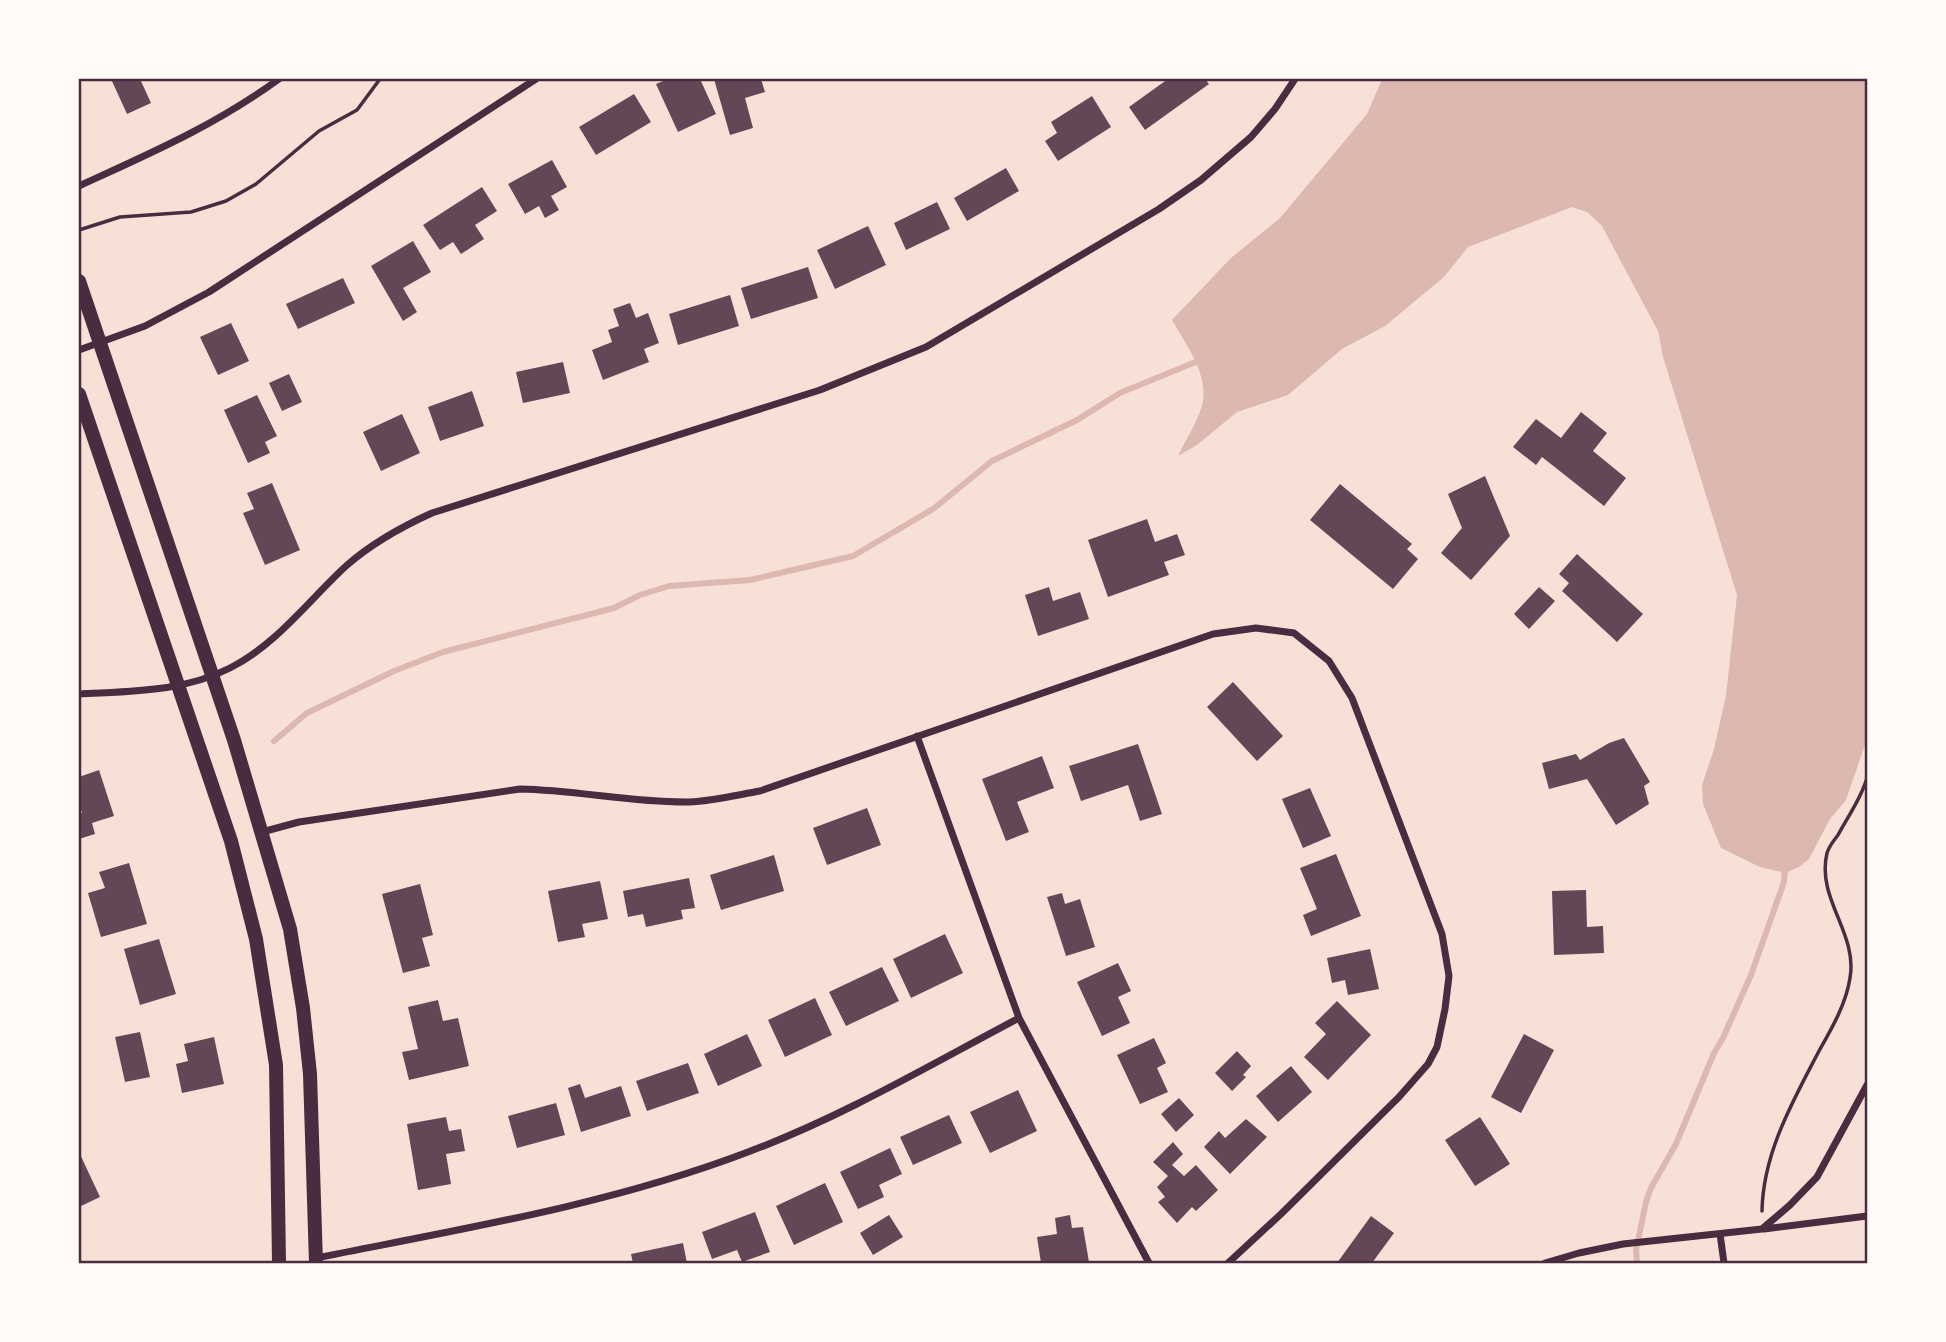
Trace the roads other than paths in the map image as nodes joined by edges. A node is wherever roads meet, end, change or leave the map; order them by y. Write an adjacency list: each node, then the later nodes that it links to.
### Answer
1 (279, 79): 4 (street)
2 (536, 79): 6 (street)
3 (1295, 79): 9 (street)
4 (79, 186)
5 (79, 281): 6 (main road)
6 (99, 342): 7 (street); 9 (main road)
7 (79, 350)
8 (79, 394): 10 (main road)
9 (213, 676): 10 (street); 13 (main road)
10 (178, 687): 11 (street); 20 (main road)
11 (79, 694)
12 (917, 736): 13 (street); 14 (street); 22 (street)
13 (262, 832): 19 (main road)
14 (1019, 1018): 19 (street); 21 (street)
15 (1867, 1084): 17 (street)
16 (1867, 1216): 17 (street)
17 (1762, 1229): 18 (street)
18 (1720, 1234): 23 (street); 24 (street)
19 (316, 1261)
20 (279, 1263)
21 (1149, 1263)
22 (1228, 1263)
23 (1545, 1263)
24 (1724, 1263)

